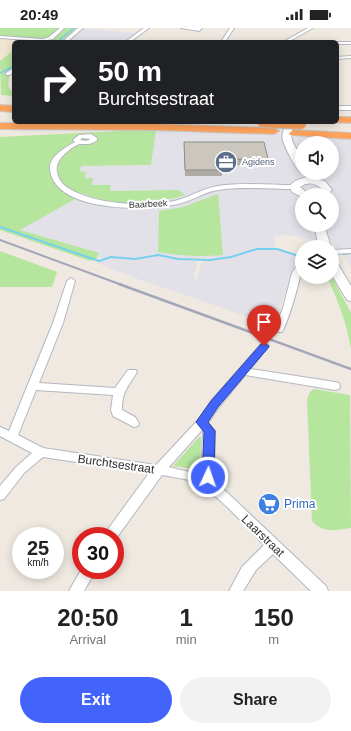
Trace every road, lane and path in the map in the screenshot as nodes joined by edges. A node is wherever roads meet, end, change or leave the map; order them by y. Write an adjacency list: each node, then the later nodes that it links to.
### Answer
1 (62, 28): 8 (street)
2 (81, 28): 9 (street)
3 (144, 28): 10 (street)
4 (183, 28): 5 (street)
5 (200, 28)
6 (232, 28): 11 (street)
7 (311, 28): 12 (street)
8 (0, 37)
9 (66, 40)
10 (129, 40)
11 (223, 40)
12 (289, 40)
13 (339, 43): 14 (street)
14 (351, 43)
15 (351, 47): 16 (street)
16 (339, 48)
17 (351, 57): 18 (street)
18 (339, 58)
19 (12, 71): 20 (street)
20 (8, 74)
21 (339, 108): 22 (street)
22 (351, 108)
23 (0, 116): 24 (highway)
24 (12, 116)
25 (339, 120): 26 (highway)
26 (351, 120)
27 (0, 124): 30 (highway)
28 (275, 124): 30 (highway, bridge)
29 (351, 126): 30 (highway)
30 (295, 127): 31 (highway); 33 (street)
31 (351, 134)
32 (79, 142): 36 (street, Baarbeek)
33 (295, 156)
34 (301, 180): 36 (street)
35 (313, 180): 37 (street)
36 (294, 187)
37 (326, 188)
38 (351, 251): 39 (street)
39 (339, 252)
40 (339, 276): 43 (street)
41 (295, 277): 44 (street)
42 (71, 281): 48 (street)
43 (351, 297)
44 (279, 330)
45 (264, 346): 46 (street, Burchtsestraat)
46 (243, 370): 49 (street); 51 (street, Burchtsestraat)
47 (132, 372): 50 (street)
48 (33, 386): 50 (street); 54 (street)
49 (335, 386)
50 (119, 392): 52 (street)
51 (202, 422): 56 (street, Burchtsestraat); 57 (street)
52 (134, 424)
53 (0, 431): 54 (street, Burchtsestraat)
54 (12, 437): 55 (street, Burchtsestraat)
55 (41, 452): 56 (street, Burchtsestraat); 58 (street)
56 (159, 470): 57 (street, Laarstraat); 59 (street)
57 (205, 482): 60 (street, Laarstraat)
58 (0, 495)
59 (117, 527)
60 (273, 546): 63 (street); 64 (street, Laarstraat)
61 (83, 579): 62 (street)
62 (76, 591)
63 (236, 591)
64 (321, 591)

